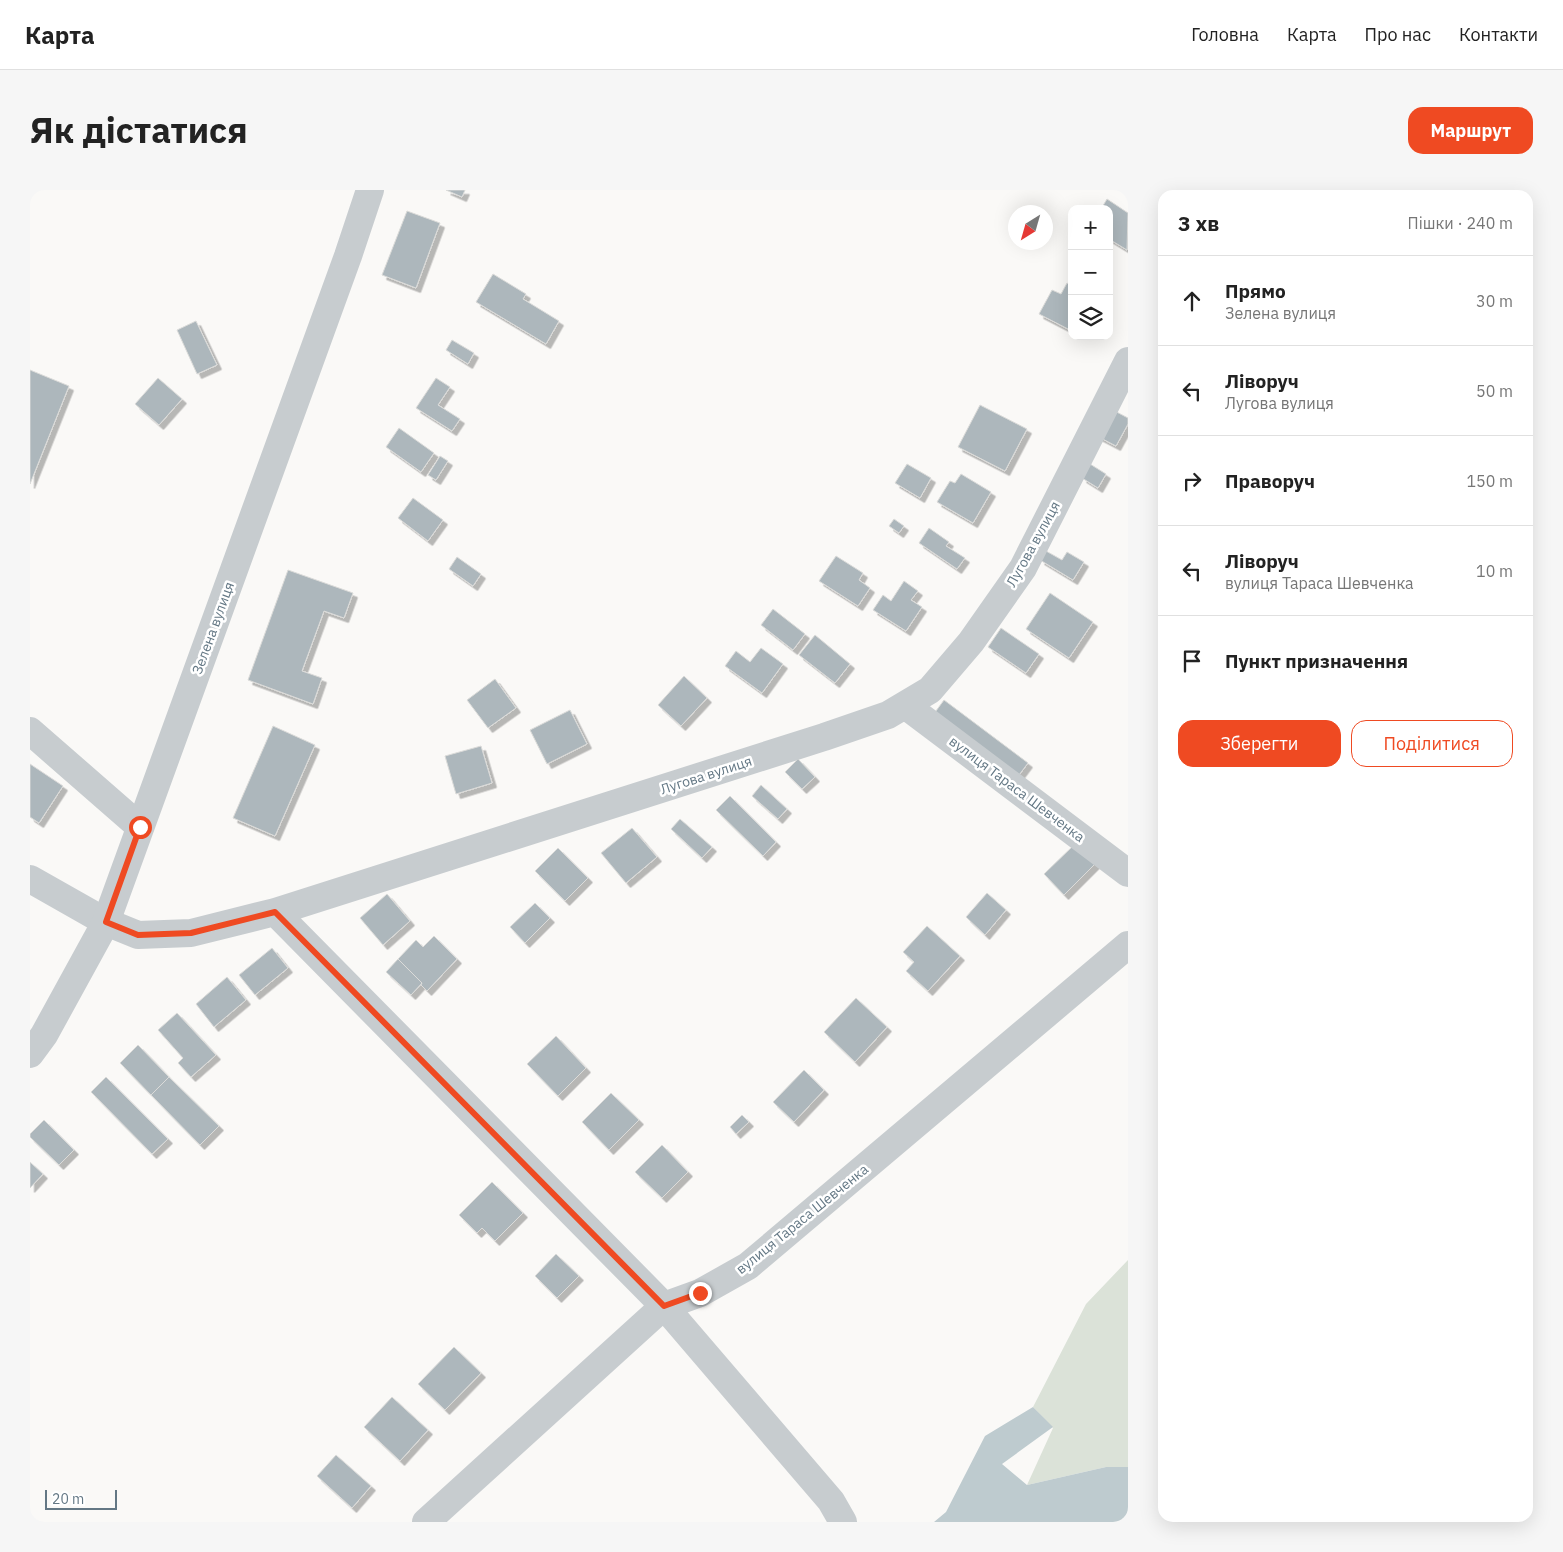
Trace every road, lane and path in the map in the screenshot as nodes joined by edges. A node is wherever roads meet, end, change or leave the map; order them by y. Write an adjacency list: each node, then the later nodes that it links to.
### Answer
1 (370, 190): 5 (street, Зелена вулиця)
2 (1128, 361): 3 (street, Лугова вулиця)
3 (906, 705): 6 (street, вулиця Тараса Шевченка); 8 (street, Лугова вулиця)
4 (30, 731): 5 (street)
5 (140, 827): 9 (street, Зелена вулиця)
6 (1128, 873)
7 (30, 880): 9 (street, Лугова вулиця)
8 (275, 912): 9 (street, Лугова вулиця); 12 (street)
9 (106, 922): 11 (street, Зелена вулиця)
10 (1128, 945): 12 (street, вулиця Тараса Шевченка)
11 (30, 1054)
12 (664, 1306): 13 (street, вулиця Тараса Шевченка); 14 (street)
13 (426, 1522)
14 (843, 1522)

